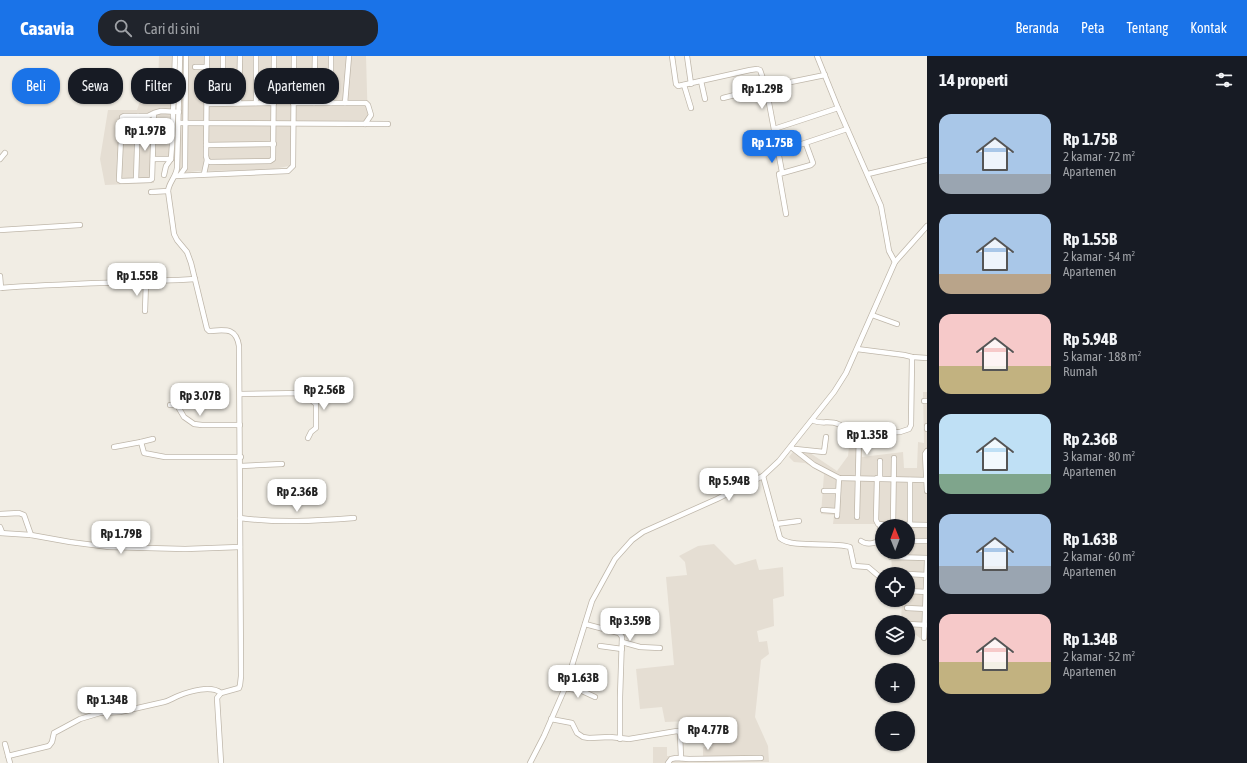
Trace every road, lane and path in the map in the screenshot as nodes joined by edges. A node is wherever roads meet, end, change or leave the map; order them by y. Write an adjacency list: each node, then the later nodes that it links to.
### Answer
1 (175, 56): 40 (street)
2 (207, 56): 17 (street)
3 (224, 56): 18 (street)
4 (240, 56): 19 (street)
5 (256, 56): 20 (street)
6 (274, 56): 21 (street)
7 (294, 56): 22 (street)
8 (315, 56): 23 (street)
9 (331, 56): 24 (street)
10 (348, 56): 33 (street)
11 (672, 56): 28 (street)
12 (687, 56): 27 (street)
13 (817, 56): 25 (street)
14 (180, 58): 15 (street); 41 (street)
15 (186, 58): 43 (street)
16 (195, 67): 17 (street)
17 (207, 67)
18 (224, 68)
19 (240, 68)
20 (256, 68)
21 (274, 68)
22 (294, 68)
23 (315, 68)
24 (331, 68)
25 (825, 75): 29 (street); 38 (street)
26 (701, 81): 27 (street); 29 (street); 31 (street)
27 (691, 84): 28 (street)
28 (684, 85): 37 (street)
29 (766, 87): 30 (street); 51 (street)
30 (722, 98)
31 (705, 99)
32 (339, 103): 33 (street)
33 (345, 103): 47 (street)
34 (207, 104): 44 (street)
35 (274, 104): 45 (street)
36 (293, 104): 46 (street)
37 (691, 108)
38 (838, 108): 51 (street); 52 (street)
39 (154, 112): 40 (street); 42 (street); 58 (street)
40 (173, 112): 41 (street); 50 (street)
41 (179, 112): 49 (street)
42 (138, 116): 68 (street); 68 (street)
43 (185, 123): 44 (street); 49 (street); 67 (street)
44 (206, 123): 45 (street); 53 (street)
45 (273, 123): 46 (street); 54 (street)
46 (293, 123): 47 (street); 64 (street)
47 (365, 124): 48 (street)
48 (388, 124)
49 (179, 126): 50 (street); 67 (street)
50 (173, 129): 60 (street)
51 (774, 129): 56 (street)
52 (847, 129): 55 (street); 65 (street)
53 (206, 144): 54 (street); 61 (street)
54 (274, 144): 61 (street)
55 (806, 144): 56 (street); 63 (street)
56 (778, 152): 63 (street)
57 (5, 153): 59 (street)
58 (153, 158): 60 (street); 68 (street)
59 (0, 159)
60 (170, 159): 66 (street)
61 (207, 160): 64 (street)
62 (927, 160): 65 (street)
63 (782, 172): 71 (street)
64 (204, 174): 67 (street)
65 (868, 174): 75 (street)
66 (164, 175)
67 (177, 176): 69 (street)
68 (136, 180)
69 (168, 191): 70 (street); 77 (street)
70 (151, 192)
71 (786, 214)
72 (80, 224): 74 (street)
73 (927, 226): 75 (street)
74 (0, 230)
75 (895, 262): 81 (street)
76 (0, 276): 79 (street)
77 (195, 279): 78 (street); 86 (street)
78 (146, 282): 79 (street); 80 (street)
79 (1, 288)
80 (145, 311)
81 (872, 315): 82 (street); 83 (street)
82 (897, 324)
83 (857, 349): 84 (street); 88 (street)
84 (912, 357): 85 (street); 90 (street)
85 (927, 358)
86 (240, 394): 89 (street); 92 (street)
87 (170, 404): 89 (street)
88 (812, 420): 90 (street); 96 (street)
89 (240, 426): 98 (street)
90 (859, 434): 105 (street)
91 (826, 437): 96 (street)
92 (308, 438)
93 (153, 439): 94 (street)
94 (141, 442): 95 (street); 98 (street)
95 (114, 447)
96 (792, 448): 103 (street); 104 (street)
97 (927, 450): 109 (street)
98 (241, 457): 102 (street)
99 (894, 458): 107 (street)
100 (880, 461): 106 (street)
101 (282, 464): 102 (street)
102 (241, 466): 116 (street)
103 (763, 476): 122 (street); 142 (street)
104 (838, 478): 105 (street); 111 (street)
105 (858, 478): 106 (street); 115 (street)
106 (879, 478): 107 (street); 118 (street)
107 (894, 479): 108 (street); 119 (street)
108 (910, 480): 109 (street); 120 (street)
109 (926, 480): 112 (street)
110 (824, 491): 111 (street)
111 (838, 491): 113 (street)
112 (927, 491)
113 (823, 510)
114 (0, 514): 127 (street)
115 (857, 517)
116 (240, 518): 117 (street); 132 (street)
117 (354, 518)
118 (876, 519)
119 (893, 519)
120 (910, 519)
121 (799, 521): 122 (street)
122 (776, 524): 135 (street)
123 (915, 524): 124 (street)
124 (927, 525)
125 (0, 527): 126 (street)
126 (1, 533): 127 (street)
127 (31, 535): 132 (street)
128 (861, 541): 131 (street)
129 (915, 541): 130 (street)
130 (927, 541)
131 (875, 542)
132 (240, 547): 151 (street)
133 (915, 558): 134 (street)
134 (927, 559): 137 (street)
135 (875, 573)
136 (915, 574): 137 (street)
137 (927, 575): 139 (street)
138 (915, 591): 139 (street)
139 (926, 592): 141 (street)
140 (907, 608): 141 (street)
141 (926, 609): 144 (street)
142 (585, 624): 146 (street); 150 (street)
143 (915, 624): 144 (street)
144 (926, 625): 145 (street)
145 (924, 638)
146 (622, 642): 148 (street); 149 (street)
147 (600, 646): 149 (street)
148 (660, 648)
149 (622, 649): 154 (street)
150 (565, 688): 152 (street); 153 (street)
151 (221, 694): 156 (street); 161 (street)
152 (595, 697)
153 (551, 719): 154 (street); 162 (street)
154 (620, 739): 157 (street)
155 (5, 744): 156 (street)
156 (8, 756): 160 (street)
157 (681, 758): 159 (street); 163 (street)
158 (761, 758): 159 (street)
159 (689, 761)
160 (10, 763)
161 (221, 763)
162 (530, 763)
163 (668, 763)

